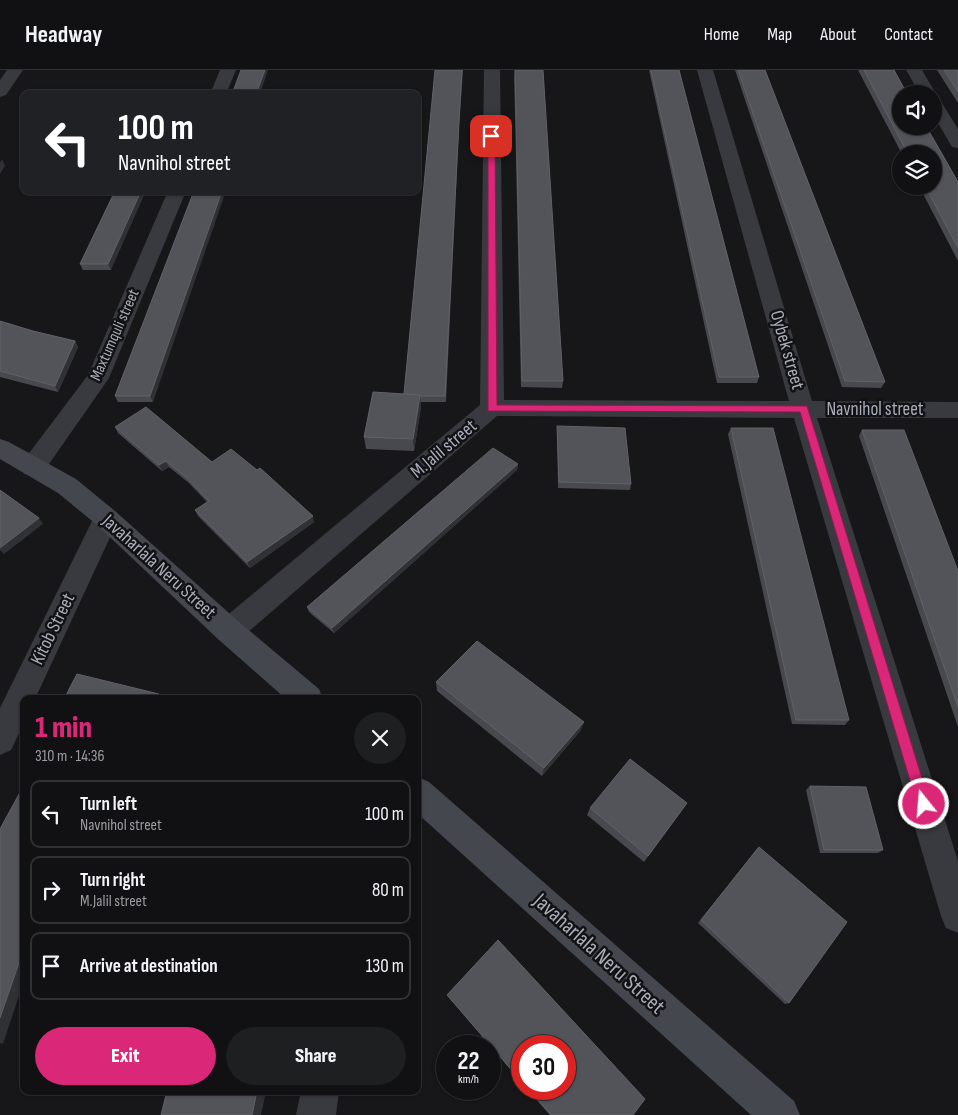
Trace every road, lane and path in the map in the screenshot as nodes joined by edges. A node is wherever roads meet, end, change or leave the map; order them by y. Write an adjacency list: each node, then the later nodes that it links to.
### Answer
1 (15, 70): 8 (street)
2 (228, 70): 7 (street)
3 (492, 70): 12 (street, M.Jalil street)
4 (705, 70): 13 (street, Oybek street)
5 (914, 70): 6 (street)
6 (923, 85)
7 (220, 90)
8 (0, 92)
9 (942, 116): 10 (street)
10 (958, 143)
11 (175, 195): 16 (street, Maxtumquli street)
12 (492, 408): 13 (street, Navnihol street); 18 (street, M.Jalil street)
13 (804, 409): 14 (street, Navnihol street); 24 (street, Oybek street)
14 (958, 410)
15 (0, 448): 16 (street, Javaharlala Neru Street)
16 (34, 467): 17 (street, Javaharlala Neru Street)
17 (106, 518): 18 (street, Javaharlala Neru Street); 19 (street, Kitob Street)
18 (229, 631): 20 (street, Javaharlala Neru Street)
19 (21, 695)
20 (303, 695)
21 (20, 698): 22 (street, Kitob Street)
22 (0, 740)
23 (421, 803): 27 (street, Javaharlala Neru Street)
24 (958, 916)
25 (319, 1095): 26 (street)
26 (316, 1115)
27 (780, 1115)

